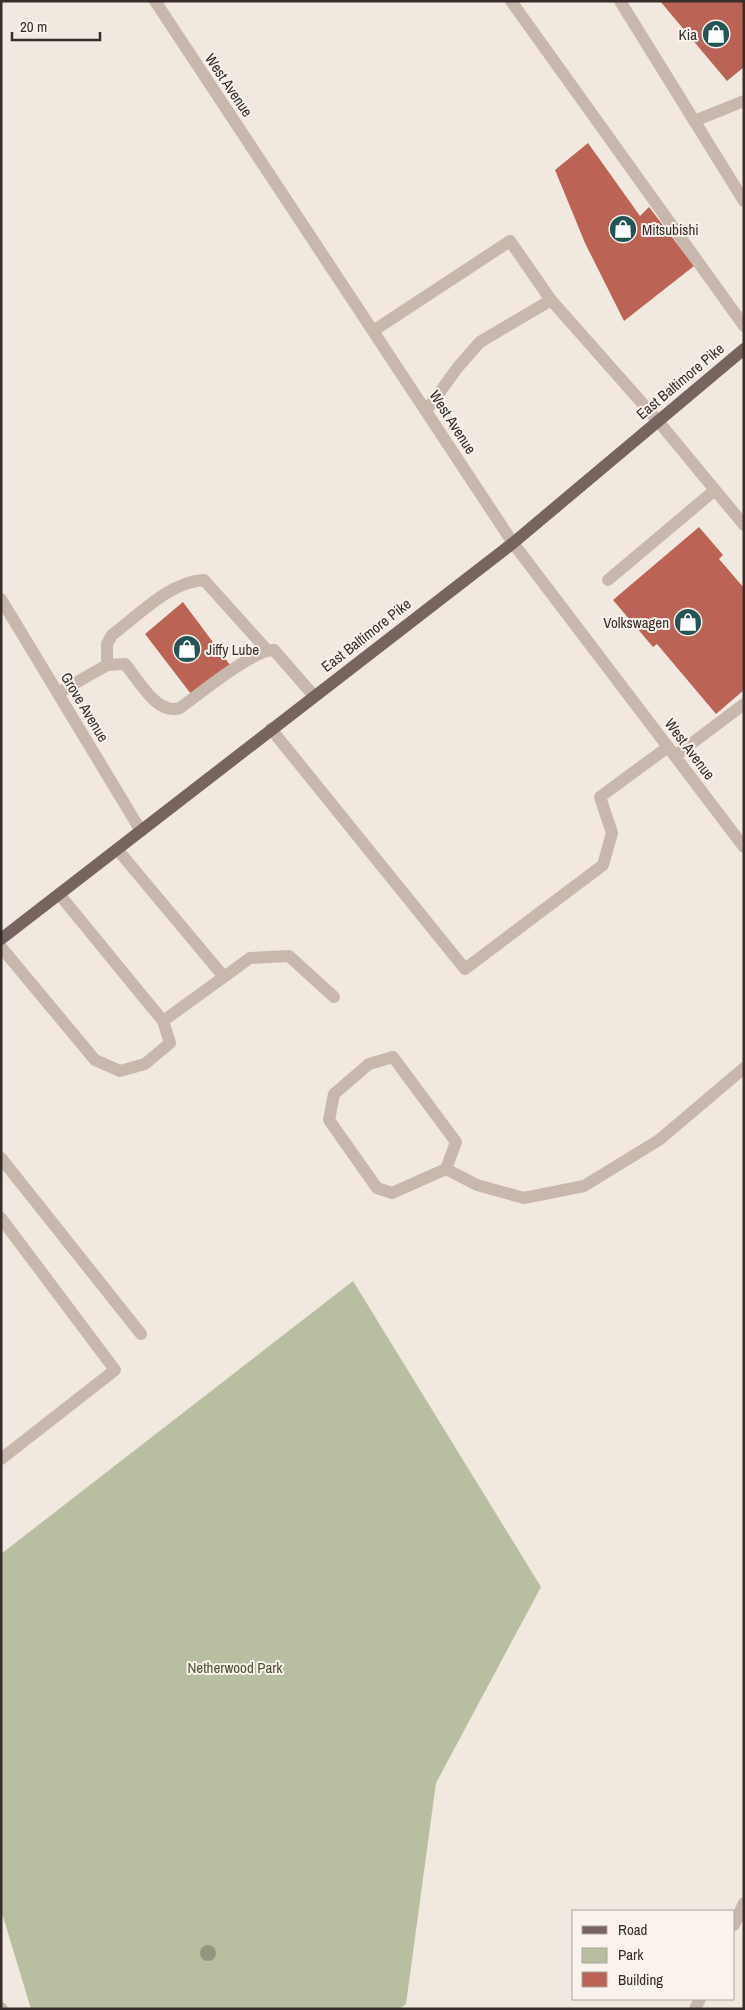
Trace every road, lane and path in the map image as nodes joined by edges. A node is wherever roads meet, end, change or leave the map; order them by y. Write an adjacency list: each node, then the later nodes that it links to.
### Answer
1 (155, 1): 9 (street, West Avenue)
2 (511, 1): 8 (street)
3 (620, 1): 5 (street)
4 (744, 101): 5 (street)
5 (694, 121): 6 (street)
6 (744, 201)
7 (550, 300): 9 (street); 11 (street); 12 (street)
8 (744, 326)
9 (373, 332): 11 (street, West Avenue)
10 (744, 349): 12 (main road, East Baltimore Pike)
11 (426, 411): 15 (street, West Avenue)
12 (658, 421): 13 (street); 15 (main road, East Baltimore Pike)
13 (715, 490): 14 (street); 16 (street)
14 (744, 525)
15 (513, 543): 21 (main road, East Baltimore Pike); 24 (street, West Avenue)
16 (608, 580)
17 (1, 599): 20 (street, Grove Avenue)
18 (266, 649): 19 (street); 19 (street); 21 (street)
19 (107, 665): 20 (street)
20 (58, 693): 25 (street, Grove Avenue)
21 (314, 696): 23 (main road, East Baltimore Pike)
22 (744, 704): 24 (street)
23 (271, 729): 24 (street); 25 (main road, East Baltimore Pike)
24 (671, 752): 26 (street, West Avenue)
25 (141, 830): 27 (main road, East Baltimore Pike)
26 (744, 847)
27 (117, 849): 28 (main road, East Baltimore Pike); 31 (street)
28 (60, 894): 29 (main road, East Baltimore Pike); 33 (street)
29 (1, 939)
30 (1, 947): 33 (street)
31 (224, 976): 32 (street); 33 (street)
32 (334, 997)
33 (163, 1021)
34 (744, 1068): 36 (street)
35 (1, 1158): 38 (street)
36 (446, 1169): 36 (street)
37 (1, 1218): 39 (street)
38 (141, 1334)
39 (1, 1460)
40 (744, 1903): 41 (street)
41 (735, 1923)

